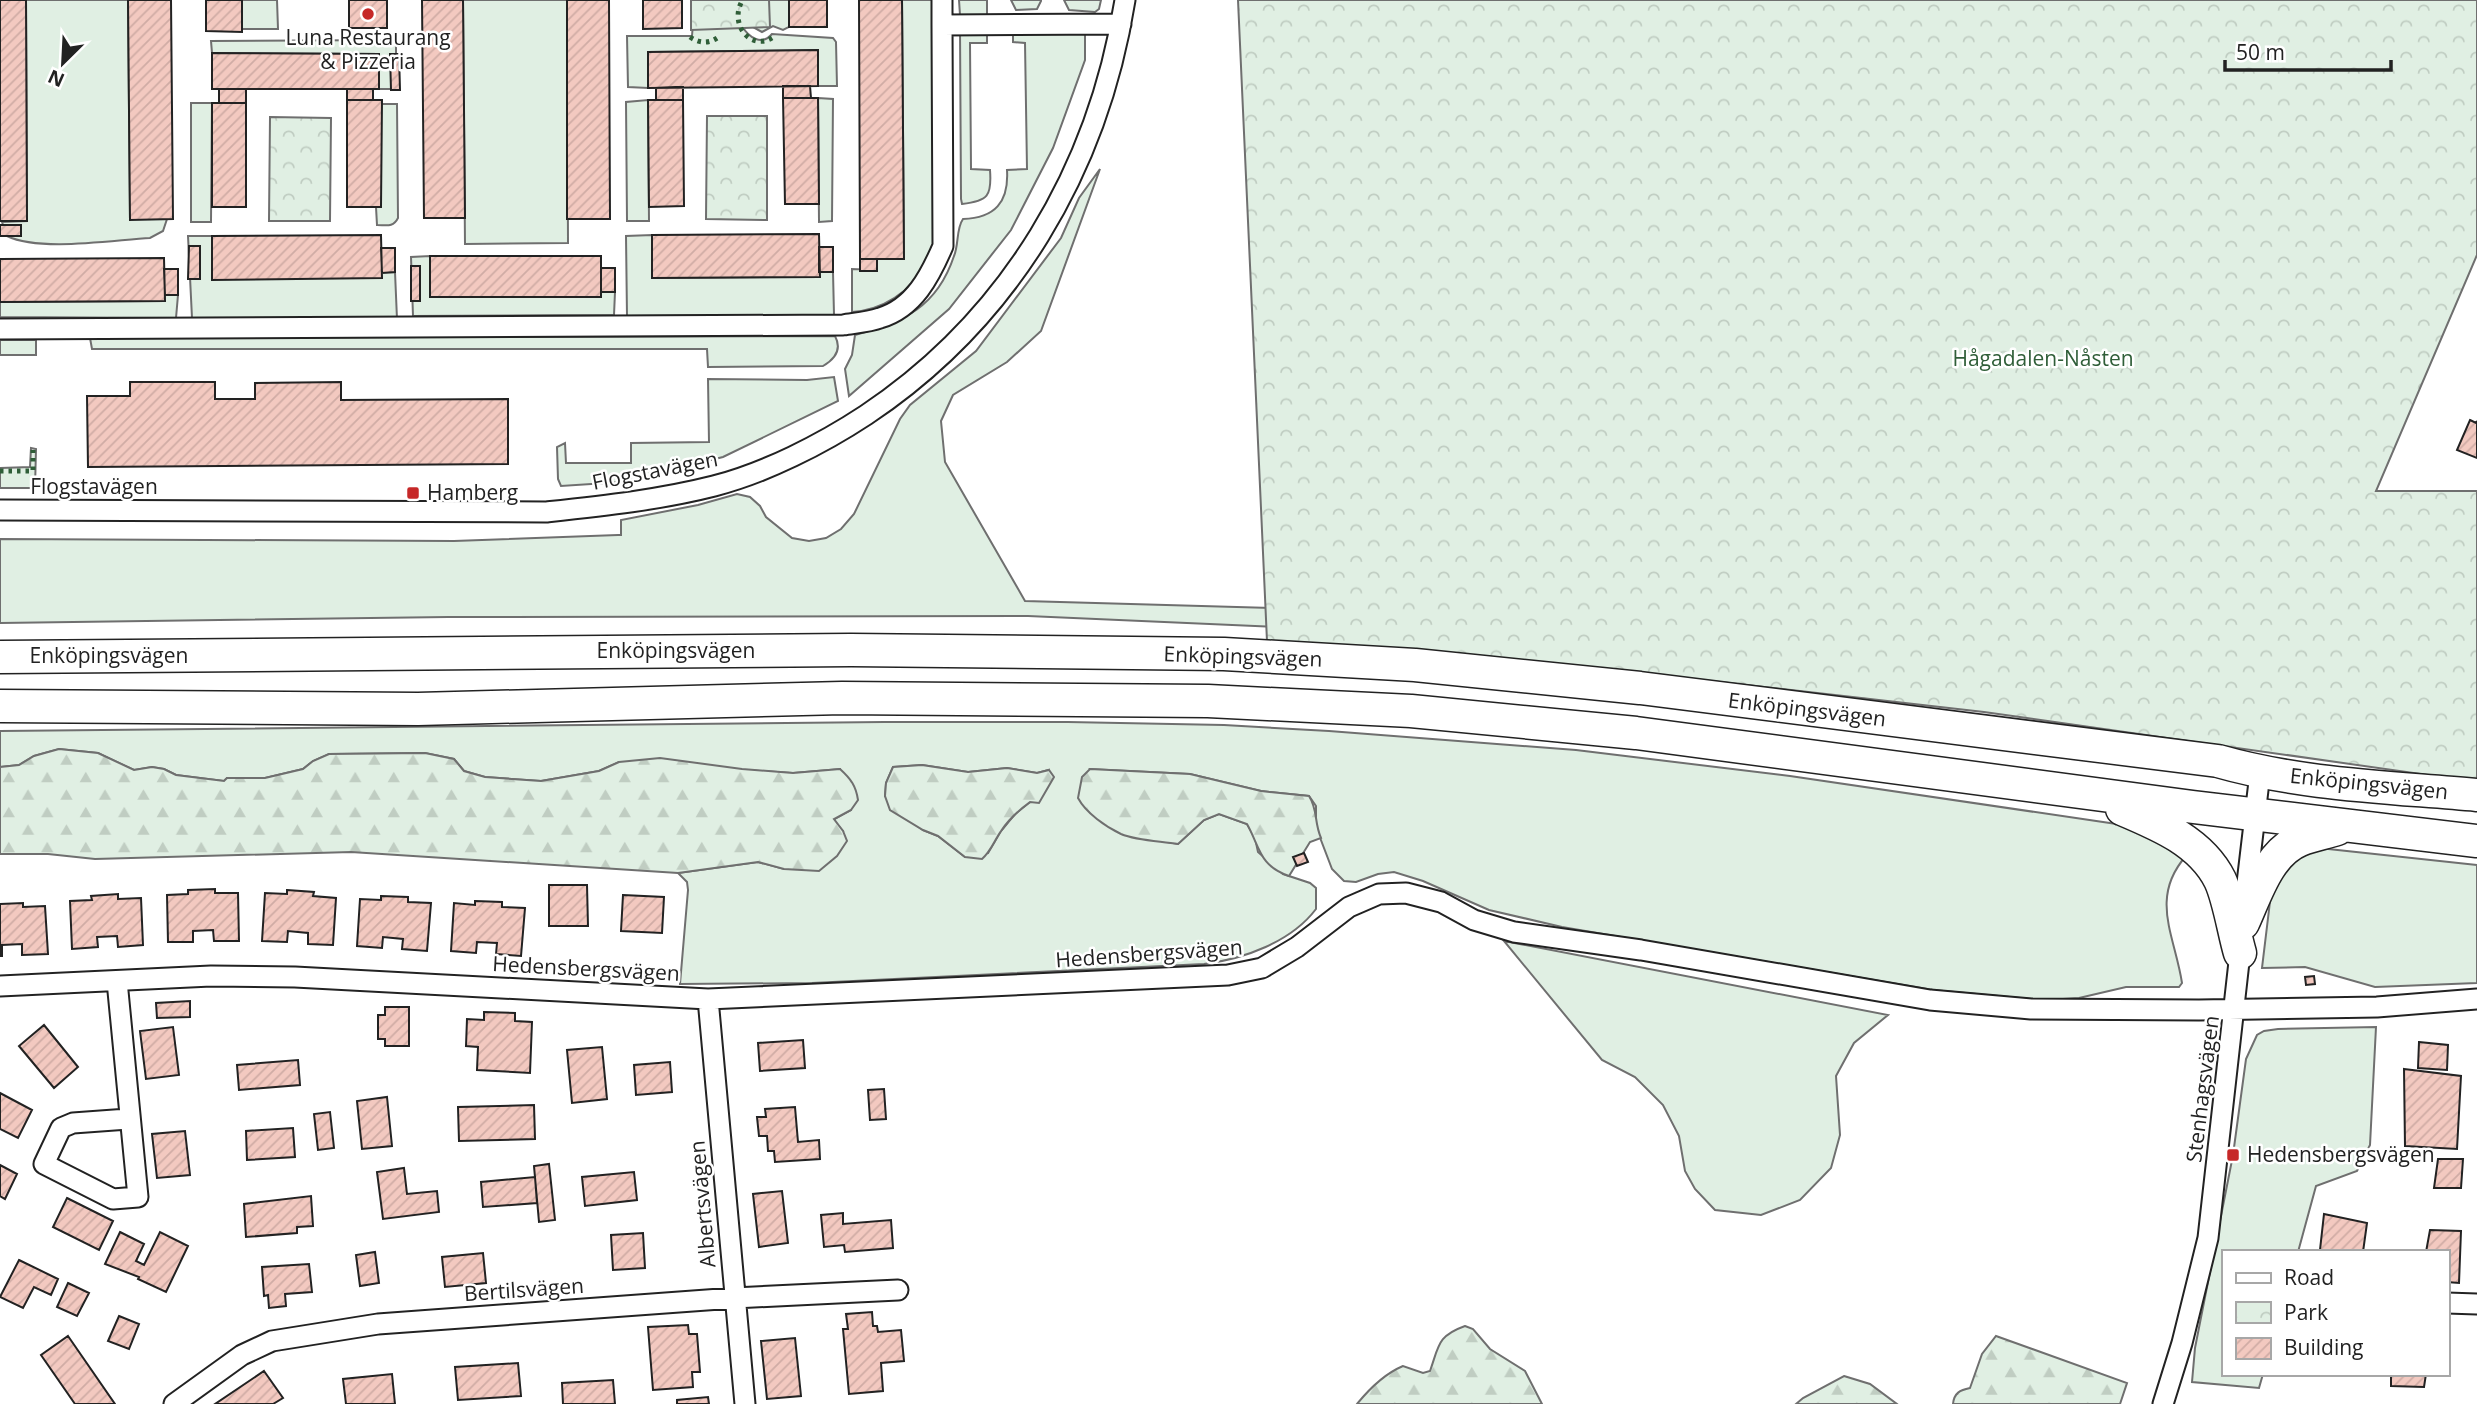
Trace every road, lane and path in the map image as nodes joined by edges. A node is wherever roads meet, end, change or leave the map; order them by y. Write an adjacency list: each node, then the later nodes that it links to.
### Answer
1 (942, 0): 3 (street)
2 (1125, 0): 4 (street, Flogstavägen)
3 (942, 24): 4 (street); 5 (street)
4 (1121, 24): 6 (street, Flogstavägen)
5 (0, 329)
6 (0, 510)
7 (0, 657): 9 (main road, Enköpingsvägen)
8 (0, 706): 10 (main road, Enköpingsvägen)
9 (2260, 773): 11 (main road, Enköpingsvägen); 12 (street, Stenhagsvägen)
10 (2086, 793): 12 (main road, Enköpingsvägen); 15 (main road)
11 (2477, 795)
12 (2254, 815): 13 (main road, Enköpingsvägen); 15 (street, Stenhagsvägen)
13 (2349, 826): 14 (main road, Enköpingsvägen); 15 (main road)
14 (2477, 841)
15 (2241, 938): 20 (street, Stenhagsvägen)
16 (117, 981): 17 (street, Hedensbergsvägen); 18 (street, Hedensbergsvägen); 21 (street)
17 (0, 986)
18 (708, 999): 20 (street, Hedensbergsvägen); 23 (street, Albertsvägen)
19 (2477, 999): 20 (street, Hedensbergsvägen)
20 (2235, 1009): 28 (street, Stenhagsvägen)
21 (128, 1119): 21 (street)
22 (898, 1290): 23 (street, Bertilsvägen)
23 (734, 1298): 26 (street, Bertilsvägen); 27 (street, Albertsvägen)
24 (2449, 1303): 25 (street)
25 (2477, 1304)
26 (174, 1404)
27 (745, 1404)
28 (2163, 1404)

